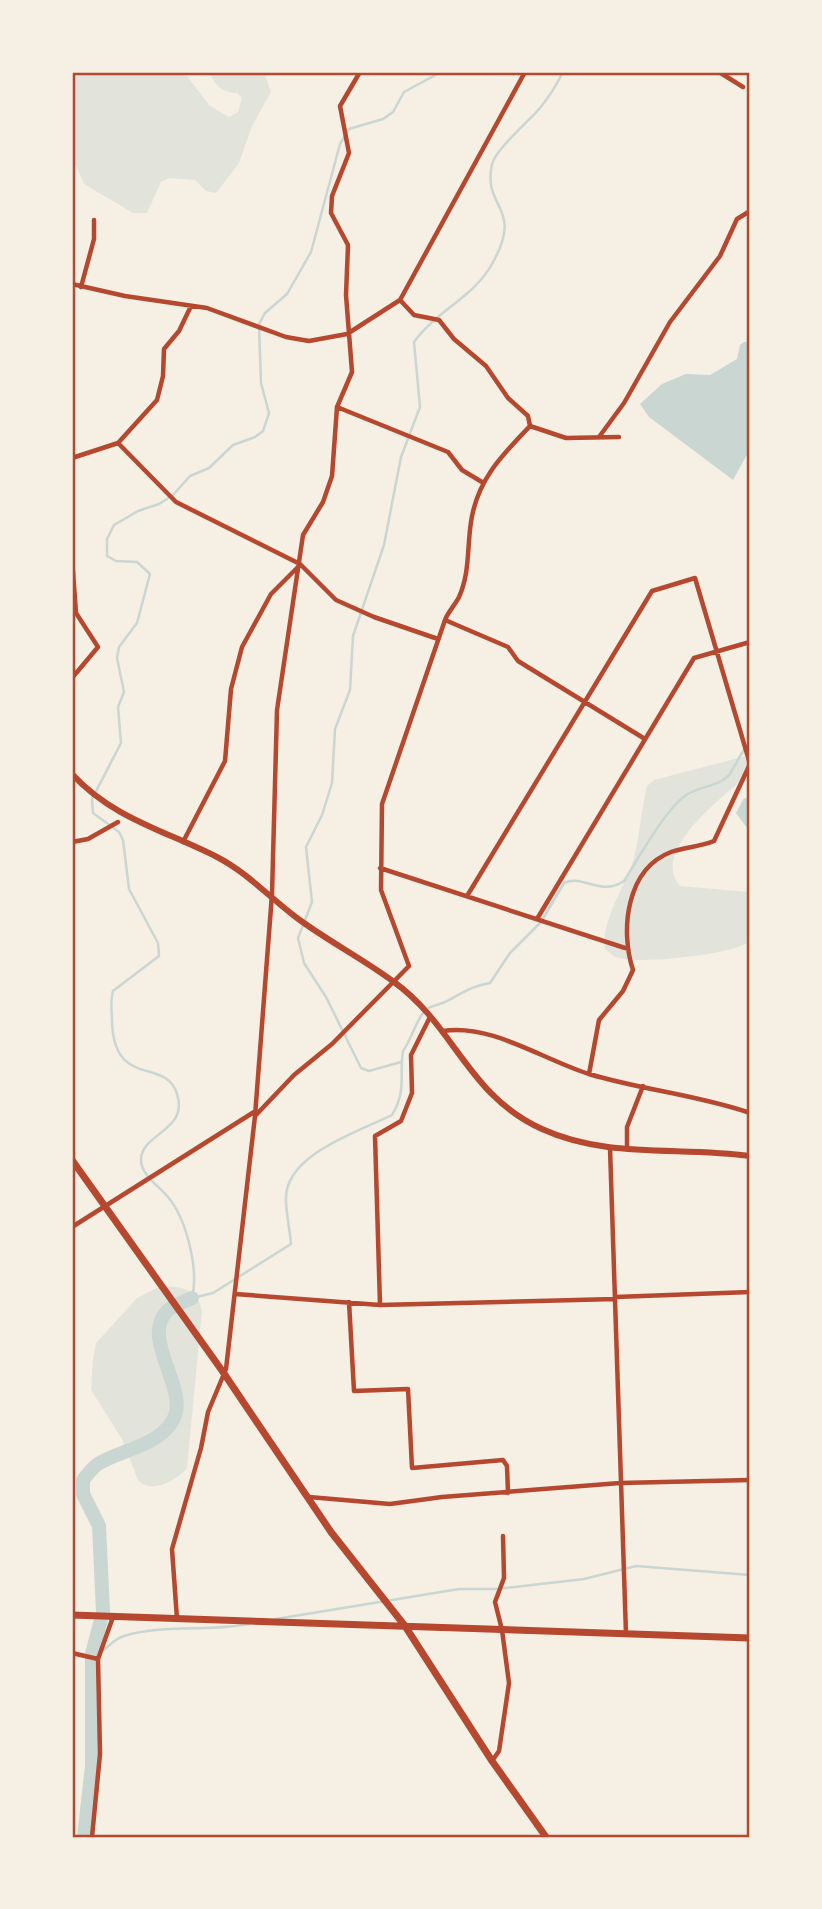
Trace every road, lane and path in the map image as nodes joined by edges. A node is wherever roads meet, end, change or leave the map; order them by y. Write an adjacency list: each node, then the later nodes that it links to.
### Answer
1 (360, 72): 11 (street)
2 (525, 72): 9 (street)
3 (719, 72): 4 (street)
4 (743, 87)
5 (750, 211): 15 (street)
6 (94, 220): 8 (street)
7 (72, 284): 8 (street)
8 (81, 287): 10 (street)
9 (400, 300): 11 (street); 13 (street)
10 (191, 306): 11 (street); 16 (street)
11 (347, 334): 12 (street)
12 (337, 407): 18 (street); 20 (street)
13 (530, 426): 15 (street); 18 (street)
14 (620, 436): 15 (street)
15 (599, 437)
16 (118, 443): 17 (street); 20 (street)
17 (72, 458)
18 (482, 482): 22 (street)
19 (72, 558): 21 (street)
20 (300, 564): 23 (street); 33 (street); 35 (street)
21 (73, 582): 26 (street)
22 (444, 620): 23 (street); 27 (street)
23 (438, 639): 34 (street)
24 (750, 642): 25 (street)
25 (716, 651): 27 (street); 28 (street); 29 (street)
26 (72, 678)
27 (584, 703): 28 (street); 36 (street)
28 (645, 739): 37 (street)
29 (750, 764): 38 (street)
30 (72, 774): 33 (street)
31 (118, 822): 32 (street)
32 (72, 842)
33 (183, 842): 35 (street)
34 (379, 868): 36 (street); 39 (street)
35 (272, 894): 39 (street); 45 (street)
36 (467, 896): 37 (street)
37 (537, 919): 38 (street)
38 (625, 948): 42 (street)
39 (394, 982): 40 (street); 45 (street)
40 (429, 1016): 41 (street); 56 (street)
41 (442, 1031): 42 (street); 46 (street)
42 (589, 1074): 43 (street)
43 (643, 1086): 44 (street); 47 (street)
44 (750, 1113)
45 (255, 1114): 50 (street); 53 (street)
46 (610, 1148): 47 (street); 54 (street)
47 (627, 1149): 48 (street)
48 (750, 1156)
49 (72, 1160): 50 (main road)
50 (105, 1206): 51 (street); 57 (main road)
51 (72, 1227)
52 (750, 1293): 54 (street)
53 (235, 1294): 55 (street); 57 (street)
54 (615, 1298): 56 (street); 59 (street)
55 (349, 1302): 56 (street); 60 (street)
56 (380, 1305)
57 (223, 1372): 61 (main road); 65 (street)
58 (750, 1480): 59 (street)
59 (620, 1483): 60 (street); 68 (street)
60 (508, 1493): 61 (street)
61 (307, 1497): 66 (main road)
62 (503, 1536): 67 (street)
63 (72, 1615): 64 (main road)
64 (113, 1616): 65 (main road); 71 (street)
65 (177, 1619): 66 (main road)
66 (405, 1626): 67 (main road); 72 (main road)
67 (502, 1630): 68 (main road); 72 (street)
68 (626, 1634): 69 (main road)
69 (750, 1638)
70 (72, 1653): 71 (street)
71 (98, 1659): 73 (street)
72 (492, 1761): 74 (main road)
73 (92, 1837)
74 (547, 1837)

